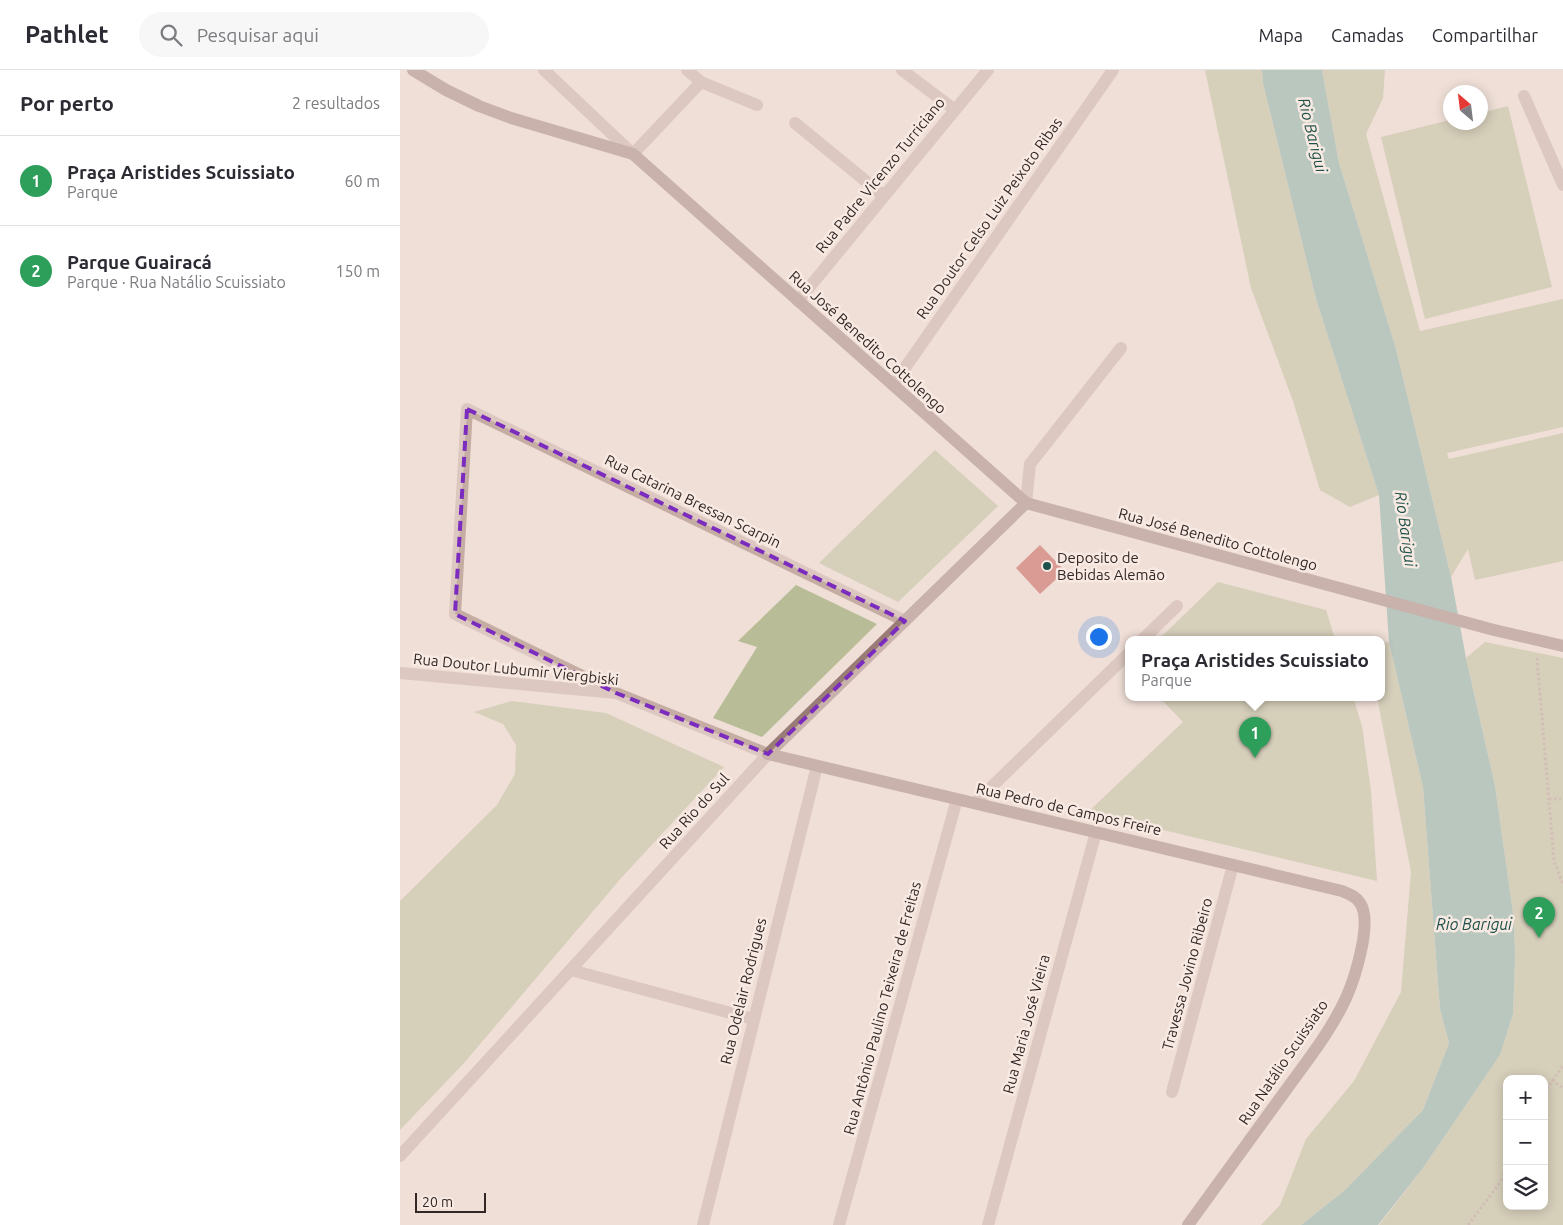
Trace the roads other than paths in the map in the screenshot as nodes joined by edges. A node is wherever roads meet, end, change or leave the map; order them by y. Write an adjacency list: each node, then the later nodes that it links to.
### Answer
1 (413, 70): 12 (street, Rua José Benedito Cottolengo)
2 (544, 70): 12 (street)
3 (687, 70): 7 (street)
4 (902, 70): 10 (street)
5 (988, 70): 10 (street, Rua Padre Vicenzo Turriciano)
6 (1113, 70): 17 (street, Rua Doutor Celso Luiz Peixoto Ribas)
7 (701, 82): 9 (street); 12 (street)
8 (1524, 96): 13 (street)
9 (757, 105)
10 (955, 110): 14 (street, Rua Padre Vicenzo Turriciano)
11 (795, 124): 14 (street)
12 (633, 154): 15 (street, Rua José Benedito Cottolengo)
13 (1563, 185)
14 (884, 196): 15 (street, Rua Padre Vicenzo Turriciano)
15 (798, 301): 17 (street, Rua José Benedito Cottolengo)
16 (1121, 348): 18 (street)
17 (893, 385): 18 (street, Rua José Benedito Cottolengo)
18 (1026, 503): 20 (street, Rua Rio do Sul); 22 (street, Rua José Benedito Cottolengo)
19 (1177, 606): 21 (street)
20 (905, 621): 25 (street, Rua Catarina Bressan Scarpin); 26 (street, Rua Rio do Sul)
21 (1145, 636)
22 (1563, 646)
23 (1125, 657): 29 (street)
24 (400, 673): 25 (street, Rua Doutor Lubumir Viergbiski)
25 (616, 693): 26 (street, Rua Doutor Lubumir Viergbiski)
26 (768, 754): 27 (street, Rua Pedro de Campos Freire); 33 (street, Rua Rio do Sul)
27 (817, 766): 28 (street, Rua Pedro de Campos Freire); 34 (street, Rua Odelair Rodrigues)
28 (957, 799): 29 (street, Rua Pedro de Campos Freire); 38 (street, Rua Antônio Paulino Teixeira de Freitas)
29 (975, 803): 30 (street, Rua Pedro de Campos Freire)
30 (1096, 832): 31 (street, Rua Pedro de Campos Freire); 39 (street, Rua Maria José Vieira)
31 (1233, 865): 32 (street, Rua Pedro de Campos Freire); 35 (street, Travessa Jovino Ribeiro)
32 (1360, 902): 40 (street, Rua Natálio Scuissiato)
33 (571, 970): 34 (street); 36 (street, Rua Rio do Sul)
34 (753, 1019): 37 (street, Rua Odelair Rodrigues)
35 (1172, 1092)
36 (400, 1156)
37 (702, 1225)
38 (839, 1225)
39 (988, 1225)
40 (1188, 1225)

